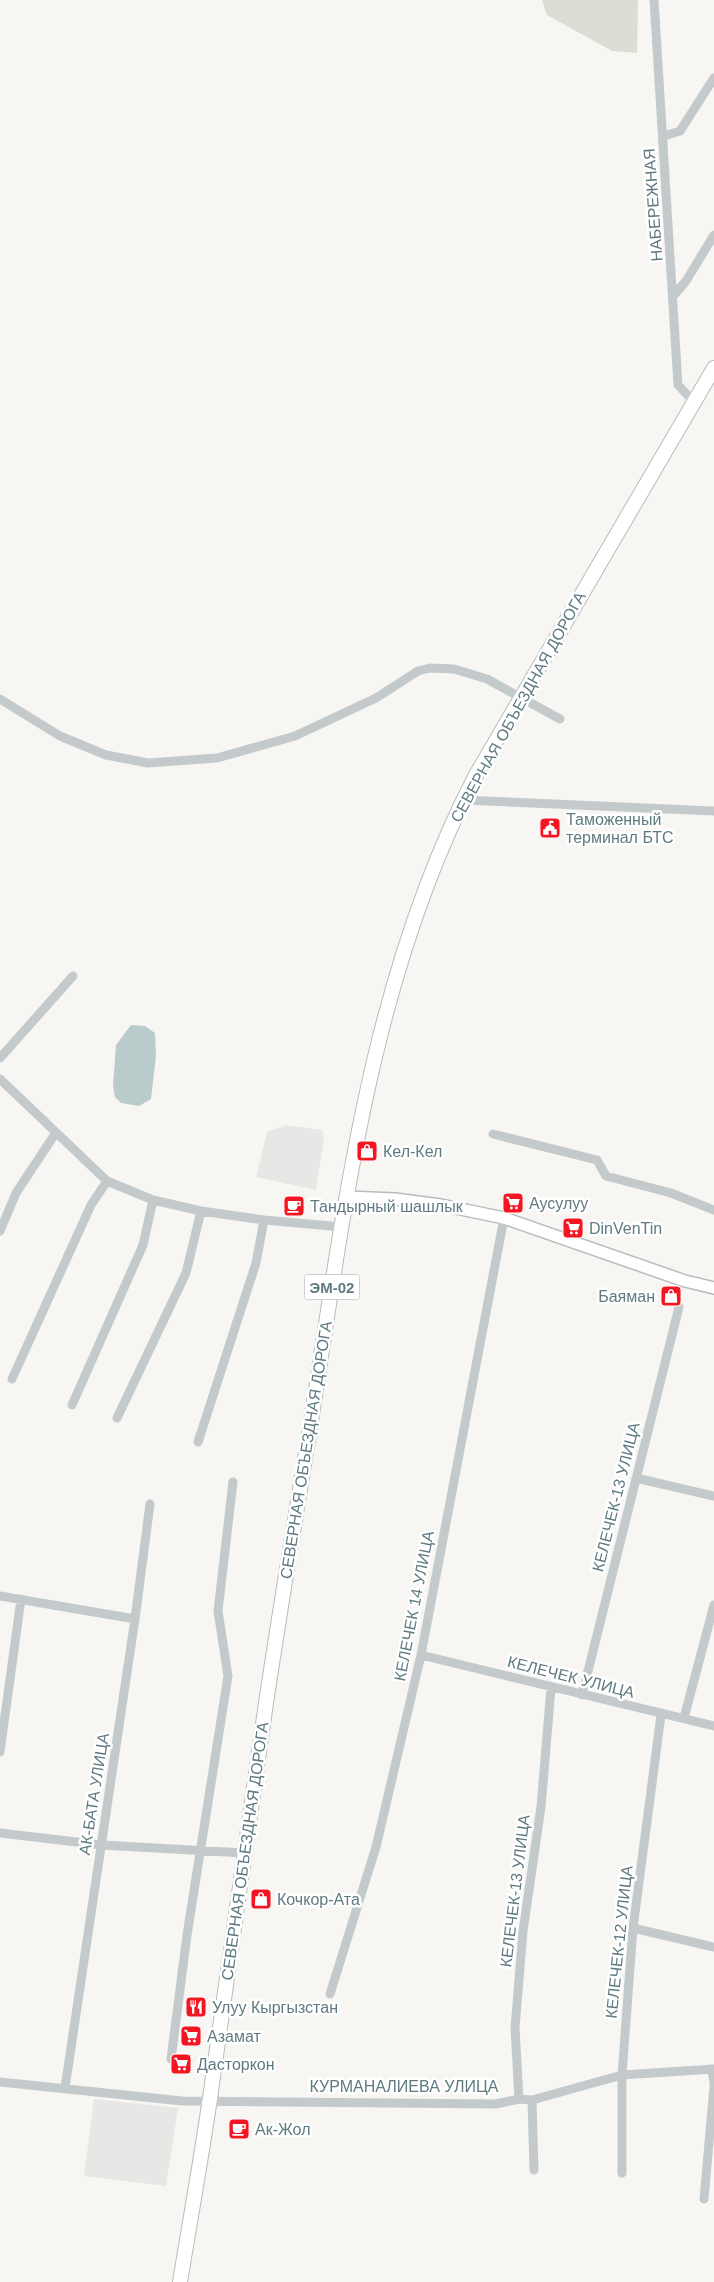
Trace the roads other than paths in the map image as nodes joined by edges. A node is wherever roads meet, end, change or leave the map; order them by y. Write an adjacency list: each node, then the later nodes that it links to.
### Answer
1 (654, 0): 3 (street, НАБЕРЕЖНАЯ)
2 (714, 78): 3 (street)
3 (664, 136): 5 (street, НАБЕРЕЖНАЯ)
4 (714, 235): 5 (street)
5 (674, 295): 7 (street, НАБЕРЕЖНАЯ)
6 (714, 368): 7 (highway, СЕВЕРНАЯ ОБЪЕЗДНАЯ ДОРОГА / ЭМ-02)
7 (694, 402): 10 (highway, СЕВЕРНАЯ ОБЪЕЗДНАЯ ДОРОГА / ЭМ-02)
8 (0, 699): 9 (street)
9 (560, 719)
10 (463, 800): 11 (street); 18 (highway, СЕВЕРНАЯ ОБЪЕЗДНАЯ ДОРОГА / ЭМ-02)
11 (714, 811)
12 (73, 976): 13 (street)
13 (0, 1058)
14 (2, 1084): 15 (street)
15 (56, 1134): 17 (street); 25 (street)
16 (494, 1134): 20 (street)
17 (107, 1181): 19 (street); 28 (street)
18 (347, 1197): 22 (main road); 24 (highway, СЕВЕРНАЯ ОБЪЕЗДНАЯ ДОРОГА / ЭМ-02)
19 (153, 1200): 21 (street); 29 (street)
20 (714, 1210)
21 (202, 1211): 23 (street); 30 (street)
22 (504, 1218): 26 (main road); 40 (street, КЕЛЕЧЕК 14 УЛИЦА)
23 (264, 1220): 24 (street); 31 (street)
24 (342, 1227): 50 (highway, СЕВЕРНАЯ ОБЪЕЗДНАЯ ДОРОГА / ЭМ-02)
25 (0, 1231)
26 (714, 1288)
27 (679, 1307): 32 (street, КЕЛЕЧЕК-13 УЛИЦА)
28 (12, 1379)
29 (72, 1405)
30 (118, 1418)
31 (198, 1442)
32 (636, 1478): 34 (street); 42 (street, КЕЛЕЧЕК-13 УЛИЦА)
33 (233, 1482): 49 (street)
34 (714, 1496)
35 (150, 1504): 39 (street, АК-БАТА УЛИЦА)
36 (0, 1596): 37 (street)
37 (21, 1599): 39 (street); 46 (street)
38 (714, 1605): 44 (street)
39 (135, 1619): 48 (street, АК-БАТА УЛИЦА)
40 (421, 1655): 41 (street, КЕЛЕЧЕК УЛИЦА); 53 (street, КЕЛЕЧЕК 14 УЛИЦА)
41 (551, 1688): 42 (street, КЕЛЕЧЕК УЛИЦА); 60 (street, КЕЛЕЧЕК-13 УЛИЦА)
42 (582, 1695): 43 (street, КЕЛЕЧЕК УЛИЦА)
43 (662, 1715): 44 (street, КЕЛЕЧЕК УЛИЦА); 51 (street, КЕЛЕЧЕК-12 УЛИЦА)
44 (684, 1718): 45 (street, КЕЛЕЧЕК УЛИЦА)
45 (714, 1726)
46 (0, 1752)
47 (0, 1833): 48 (street)
48 (102, 1845): 49 (street); 59 (street, АК-БАТА УЛИЦА)
49 (200, 1851): 50 (street); 54 (street)
50 (244, 1853): 61 (highway, СЕВЕРНАЯ ОБЪЕЗДНАЯ ДОРОГА / ЭМ-02)
51 (633, 1928): 52 (street); 56 (street, КЕЛЕЧЕК-12 УЛИЦА)
52 (714, 1947)
53 (330, 1994)
54 (171, 2059)
55 (713, 2069): 56 (street, КУРМАНАЛИЕВА УЛИЦА); 58 (street)
56 (622, 2075): 62 (street, КУРМАНАЛИЕВА УЛИЦА); 64 (street, КЕЛЕЧЕК-12 УЛИЦА)
57 (0, 2082): 59 (street, КУРМАНАЛИЕВА УЛИЦА)
58 (714, 2085): 65 (street)
59 (65, 2088): 61 (street, КУРМАНАЛИЕВА УЛИЦА)
60 (519, 2099): 61 (street, КУРМАНАЛИЕВА УЛИЦА); 62 (street, КУРМАНАЛИЕВА УЛИЦА)
61 (210, 2100): 66 (highway, СЕВЕРНАЯ ОБЪЕЗДНАЯ ДОРОГА / ЭМ-02)
62 (532, 2100): 63 (street)
63 (534, 2170)
64 (622, 2173)
65 (704, 2199)
66 (180, 2282)

